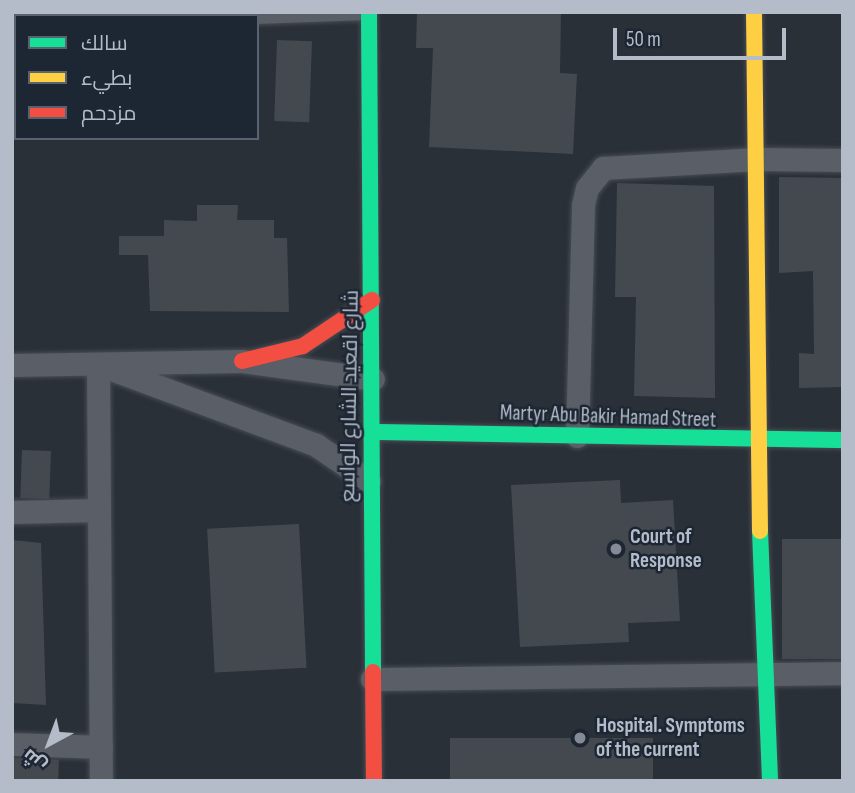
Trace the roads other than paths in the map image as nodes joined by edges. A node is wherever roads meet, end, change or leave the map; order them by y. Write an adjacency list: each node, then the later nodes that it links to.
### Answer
1 (754, 12): 4 (street)
2 (369, 14): 3 (lane); 6 (street, شارع اقعيد الشارع الواسع)
3 (259, 19)
4 (758, 159): 5 (street); 12 (street); 14 (street)
5 (843, 160)
6 (372, 300): 7 (street); 10 (street, شارع اقعيد الشارع الواسع)
7 (242, 361): 9 (street); 10 (street)
8 (12, 365): 9 (street)
9 (99, 365): 15 (street); 16 (street)
10 (373, 379): 11 (street, شارع اقعيد الشارع الواسع)
11 (372, 432): 12 (street, Martyr Abu Bakir Hamad Street); 15 (street, شارع اقعيد الشارع الواسع)
12 (577, 436): 14 (street, Martyr Abu Bakir Hamad Street)
13 (843, 440): 14 (street, Martyr Abu Bakir Hamad Street)
14 (757, 442): 18 (street)
15 (369, 481): 20 (street, شارع اقعيد الشارع الواسع)
16 (99, 510): 17 (street); 22 (street)
17 (12, 512)
18 (766, 673): 19 (street); 20 (street); 25 (street)
19 (843, 673)
20 (372, 679): 24 (street, شارع اقعيد الشارع الواسع)
21 (12, 744): 22 (street)
22 (101, 747): 23 (street)
23 (101, 781)
24 (374, 781)
25 (770, 781)

